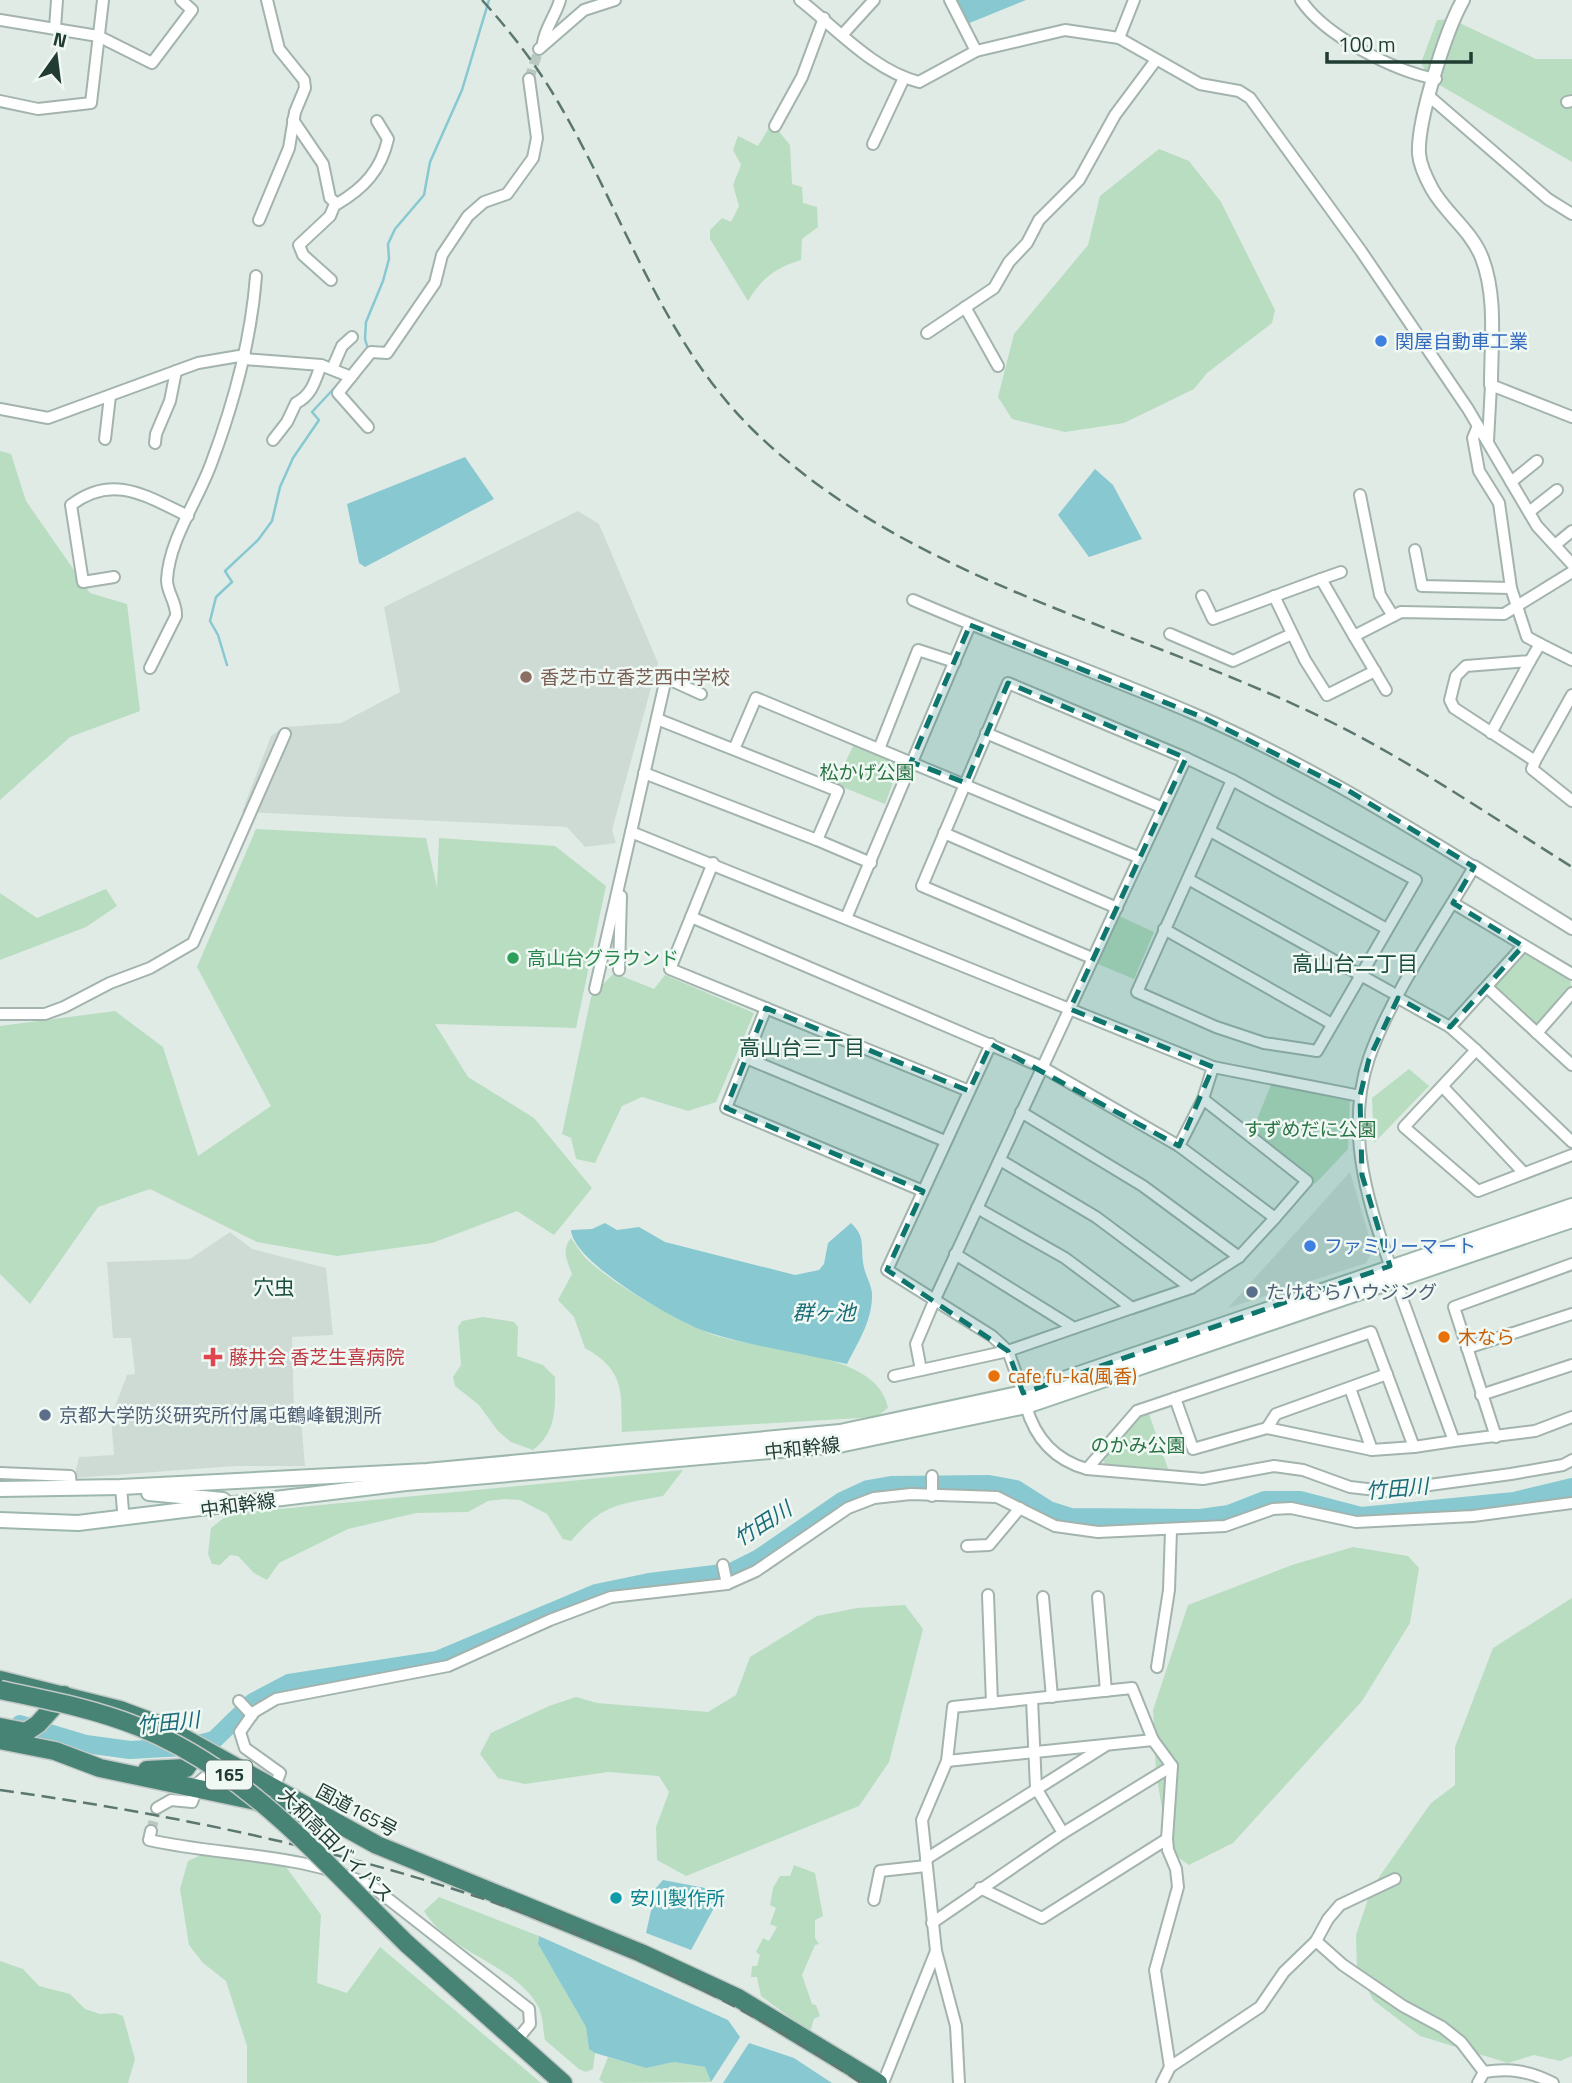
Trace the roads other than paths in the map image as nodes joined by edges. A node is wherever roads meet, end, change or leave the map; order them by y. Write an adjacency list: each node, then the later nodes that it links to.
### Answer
1 (57, 0): 15 (street)
2 (103, 0): 17 (street)
3 (181, 0): 17 (street)
4 (267, 0): 26 (street)
5 (559, 0): 6 (street)
6 (615, 0)
7 (800, 0): 13 (street)
8 (874, 0): 16 (street)
9 (950, 0): 19 (street)
10 (1134, 0): 18 (street)
11 (1301, 0): 23 (street)
12 (1463, 0): 23 (street)
13 (824, 18): 16 (street); 28 (street)
14 (0, 20): 15 (street)
15 (55, 28): 17 (street)
16 (843, 34): 21 (street)
17 (98, 36): 25 (street)
18 (1119, 38): 19 (street); 20 (street)
19 (976, 51): 21 (street)
20 (1156, 60): 35 (street); 48 (street)
21 (904, 78): 29 (street)
22 (529, 79): 43 (street)
23 (1436, 79): 24 (street)
24 (1430, 97): 31 (street); 44 (street)
25 (0, 101)
26 (293, 120): 30 (street); 32 (street)
27 (377, 121): 30 (street)
28 (775, 126)
29 (873, 144)
30 (335, 204): 34 (street)
31 (1572, 214)
32 (260, 220)
33 (256, 276): 38 (street)
34 (331, 280)
35 (965, 307): 36 (street); 40 (street)
36 (927, 333)
37 (352, 337): 41 (street)
38 (244, 357): 39 (street); 42 (street); 59 (street)
39 (321, 365): 41 (street); 51 (street)
40 (998, 366)
41 (332, 369): 43 (street)
42 (176, 371): 45 (street); 52 (street)
43 (351, 377): 49 (street)
44 (1491, 385): 47 (street); 53 (street)
45 (110, 396): 46 (street); 50 (street)
46 (0, 410)
47 (1572, 416)
48 (1478, 426): 53 (street); 67 (street)
49 (368, 427)
50 (105, 439)
51 (272, 440)
52 (155, 443)
53 (1488, 444): 55 (street)
54 (1537, 461): 55 (street)
55 (1511, 482): 58 (street)
56 (1557, 490): 58 (street)
57 (1360, 495): 72 (street)
58 (1529, 512): 61 (street)
59 (188, 516): 65 (street); 81 (street)
60 (1572, 531): 61 (street)
61 (1555, 545): 64 (street)
62 (1415, 550): 67 (street)
63 (1341, 572): 66 (street)
64 (1568, 573): 71 (street)
65 (114, 578)
66 (1321, 579): 69 (street); 76 (street)
67 (1511, 588): 71 (street)
68 (1202, 596): 69 (street)
69 (1274, 596): 75 (street)
70 (913, 600): 73 (street)
71 (1515, 608): 72 (street); 77 (street)
72 (1393, 616): 76 (street)
73 (970, 625): 80 (street); 107 (street)
74 (1170, 634): 75 (street)
75 (1292, 634): 82 (street)
76 (1354, 636): 82 (street)
77 (1540, 644): 78 (street); 79 (street)
78 (1572, 660)
79 (1530, 661): 88 (street); 88 (street)
80 (955, 662): 91 (street); 94 (street)
81 (150, 668)
82 (1375, 671): 83 (street)
83 (1386, 690)
84 (701, 694): 86 (street)
85 (1572, 695): 93 (street)
86 (657, 719): 90 (street); 95 (street)
87 (986, 733): 92 (street); 97 (street); 99 (street)
88 (1491, 733): 93 (street)
89 (285, 734): 128 (street)
90 (735, 747): 91 (street); 103 (street)
91 (879, 749): 94 (street)
92 (1186, 758): 96 (street); 99 (street)
93 (1535, 761): 98 (street)
94 (911, 762): 97 (street); 106 (street)
95 (644, 773): 101 (street); 103 (street)
96 (1232, 780): 100 (street); 116 (street)
97 (966, 783): 102 (street); 104 (street)
98 (1572, 801)
99 (1163, 808): 104 (street)
100 (1210, 831): 109 (street); 116 (street)
101 (631, 832): 105 (street); 108 (street)
102 (944, 833): 111 (street); 118 (street)
103 (817, 840): 106 (street)
104 (1140, 858): 111 (street)
105 (713, 863): 112 (street); 113 (street)
106 (871, 863): 112 (street)
107 (1474, 867): 110 (street); 114 (street)
108 (621, 874): 119 (street); 123 (street)
109 (1188, 879): 115 (street); 121 (street)
110 (1453, 903): 117 (street); 124 (street)
111 (1117, 908): 118 (street)
112 (847, 916): 127 (street)
113 (691, 917): 126 (street); 132 (street)
114 (1572, 928)
115 (1164, 929): 129 (street); 129 (street)
116 (1387, 929): 121 (street)
117 (1523, 946): 120 (street); 122 (street)
118 (1092, 958): 127 (street)
119 (619, 970)
120 (1572, 974)
121 (1360, 976): 124 (street); 129 (street)
122 (1488, 988): 130 (street); 131 (street)
123 (595, 989)
124 (1395, 995): 130 (street); 140 (street)
125 (1571, 999): 131 (street)
126 (766, 1008): 134 (street); 139 (street)
127 (1070, 1009): 136 (street); 137 (street)
128 (0, 1014)
129 (1332, 1024)
130 (1450, 1027): 133 (street)
131 (1537, 1033): 135 (street)
132 (991, 1044): 136 (street); 139 (street)
133 (1476, 1050): 138 (street); 144 (street)
134 (746, 1058): 143 (street); 149 (street)
135 (1572, 1065)
136 (1042, 1066): 142 (street); 145 (street)
137 (1213, 1067): 140 (street); 141 (street)
138 (1443, 1087): 148 (street); 148 (street)
139 (969, 1091): 143 (street)
140 (1360, 1096): 157 (street)
141 (1203, 1099): 145 (street); 152 (street)
142 (1021, 1112): 147 (street); 155 (street)
143 (946, 1141): 149 (street)
144 (1572, 1142)
145 (1179, 1146): 152 (street)
146 (1572, 1155): 148 (street)
147 (1000, 1160): 151 (street); 158 (street)
148 (1523, 1172)
149 (923, 1191): 159 (street)
150 (1572, 1206): 157 (main road, 中和幹線)
151 (977, 1208): 154 (street); 160 (street)
152 (1275, 1218): 155 (street)
153 (1572, 1220): 157 (main road, 中和幹線)
154 (955, 1254): 159 (street); 162 (street)
155 (1239, 1257): 158 (street)
156 (1572, 1264): 163 (street)
157 (1392, 1272): 172 (main road, 中和幹線); 176 (street)
158 (1191, 1288): 160 (street)
159 (935, 1299): 164 (street); 166 (street)
160 (1132, 1308): 162 (street)
161 (1572, 1314): 163 (street)
162 (1074, 1328): 164 (street)
163 (1467, 1348): 170 (street)
164 (1008, 1351): 166 (street); 172 (street)
165 (1572, 1365): 170 (street)
166 (921, 1370): 168 (street)
167 (1387, 1374): 171 (street); 174 (street); 177 (street)
168 (894, 1376)
169 (1351, 1391): 178 (street)
170 (1481, 1395): 175 (street)
171 (1175, 1398): 174 (street); 180 (street)
172 (1025, 1399): 180 (street); 183 (main road, 中和幹線); 187 (main road, 中和幹線)
173 (1572, 1417): 175 (street)
174 (1267, 1428): 178 (street)
175 (1496, 1437): 176 (street)
176 (1454, 1441): 177 (street)
177 (1414, 1447): 178 (street)
178 (1372, 1450)
179 (1572, 1460): 180 (street)
180 (1087, 1469)
181 (0, 1472): 184 (street)
182 (932, 1476): 186 (street)
183 (121, 1487): 184 (main road, 中和幹線); 187 (main road); 190 (street)
184 (71, 1488): 185 (main road, 中和幹線)
185 (0, 1489)
186 (932, 1496): 189 (street); 195 (street)
187 (249, 1503): 190 (main road, 中和幹線)
188 (1572, 1503): 192 (street)
189 (1020, 1508): 192 (street); 193 (street)
190 (121, 1518): 191 (main road, 中和幹線)
191 (0, 1520)
192 (1171, 1530): 199 (street)
193 (967, 1546)
194 (723, 1565): 195 (street)
195 (727, 1584): 208 (street)
196 (988, 1595): 207 (street)
197 (1042, 1597): 204 (street)
198 (1098, 1597): 202 (street)
199 (1157, 1667)
200 (0, 1680): 203 (highway, 国道165号 / 165)
201 (0, 1690): 233 (highway, 大和高田バイパス / 165, bridge)
202 (1106, 1691): 204 (street); 212 (street)
203 (64, 1695): 209 (highway); 210 (highway, 国道165号 / 165)
204 (1052, 1697): 205 (street)
205 (1032, 1699): 207 (street); 215 (street)
206 (239, 1701): 208 (street)
207 (992, 1703): 216 (street)
208 (252, 1714): 220 (street)
209 (0, 1727)
210 (184, 1737): 214 (highway, 165); 220 (highway, 国道165号 / 165)
211 (0, 1740): 214 (highway, 国道165号 / 165)
212 (1153, 1740): 213 (street); 217 (street)
213 (1105, 1746): 215 (street); 218 (street)
214 (55, 1751): 219 (highway, 国道165号 / 165)
215 (1034, 1753): 216 (street); 218 (street)
216 (947, 1761): 225 (street)
217 (1172, 1766): 223 (street); 224 (street)
218 (1036, 1788): 223 (street); 225 (street)
219 (198, 1789): 220 (street); 221 (street); 227 (highway, 国道165号 / 165)
220 (274, 1789): 227 (highway, 国道165号 / 165)
221 (157, 1808)
222 (151, 1831): 233 (street)
223 (1063, 1833): 228 (street)
224 (1167, 1839): 228 (street); 234 (street)
225 (926, 1863): 229 (street); 230 (street)
226 (1395, 1879): 231 (street)
227 (465, 1882): 236 (highway, 国道165号 / 165)
228 (980, 1888): 230 (street)
229 (874, 1900)
230 (932, 1923): 232 (street)
231 (1316, 1941): 234 (street); 235 (street)
232 (936, 1951): 236 (street); 238 (street)
233 (516, 2041): 237 (highway, 大和高田バイパス / 165)
234 (1170, 2067): 239 (street)
235 (1485, 2072): 240 (street); 241 (street)
236 (871, 2081)
237 (563, 2083)
238 (959, 2083)
239 (1162, 2083)
240 (1478, 2083)
241 (1553, 2083)

